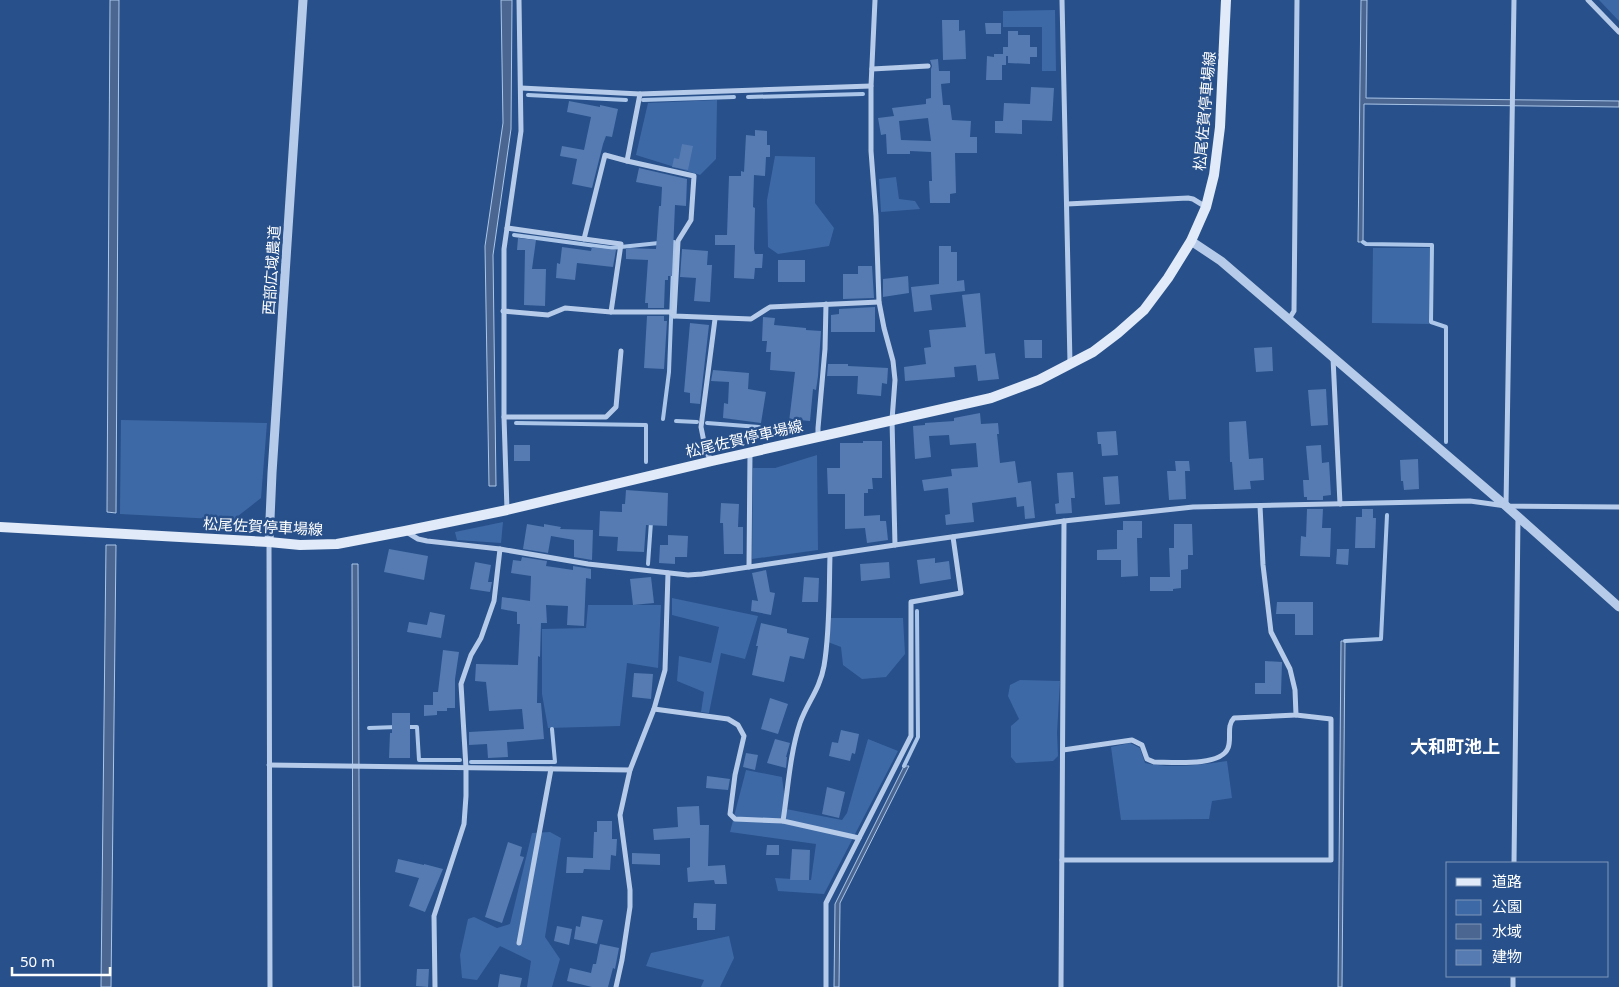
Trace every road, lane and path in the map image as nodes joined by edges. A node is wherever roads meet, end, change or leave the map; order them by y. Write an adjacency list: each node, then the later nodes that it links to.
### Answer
1 (303, 0): 46 (street, 西部広域農道)
2 (519, 0): 13 (street)
3 (875, 0): 11 (street)
4 (1062, 0): 16 (street)
5 (1226, 0): 17 (main road, 松尾佐賀停車場線)
6 (1297, 0): 27 (street)
7 (1514, 0): 38 (street)
8 (1588, 0): 9 (street)
9 (1619, 32)
10 (928, 66): 11 (street)
11 (872, 69): 12 (street)
12 (871, 86): 14 (street); 21 (street)
13 (521, 88): 14 (street); 18 (street)
14 (640, 94): 15 (street)
15 (627, 161): 19 (street); 25 (street)
16 (1067, 204): 17 (street); 30 (street)
17 (1206, 207): 20 (main road, 松尾佐賀停車場線)
18 (506, 228): 19 (street); 23 (street)
19 (584, 239): 24 (street)
20 (1191, 241): 27 (street); 30 (main road, 松尾佐賀停車場線)
21 (879, 302): 22 (street); 32 (street)
22 (826, 304): 26 (street); 33 (street)
23 (503, 312): 24 (street); 31 (street)
24 (612, 312): 25 (street)
25 (672, 314): 26 (street)
26 (715, 318): 35 (street)
27 (1289, 319): 29 (street)
28 (621, 351): 31 (street)
29 (1332, 357): 36 (street); 38 (street)
30 (1070, 363): 32 (main road, 松尾佐賀停車場線)
31 (504, 417): 40 (street)
32 (892, 420): 33 (main road, 松尾佐賀停車場線); 47 (street)
33 (818, 437): 34 (main road, 松尾佐賀停車場線)
34 (750, 452): 35 (main road, 松尾佐賀停車場線); 50 (street)
35 (712, 461): 40 (main road, 松尾佐賀停車場線)
36 (1340, 504): 37 (street); 38 (street)
37 (1260, 506): 42 (street); 54 (street)
38 (1506, 506): 39 (street); 41 (street)
39 (1619, 507)
40 (507, 510): 44 (main road, 松尾佐賀停車場線)
41 (1518, 517): 52 (street); 63 (street)
42 (1064, 521): 45 (street); 55 (street)
43 (0, 527): 46 (main road, 松尾佐賀停車場線)
44 (405, 531): 46 (main road, 松尾佐賀停車場線); 48 (street)
45 (953, 537): 47 (street); 61 (street)
46 (269, 542): 56 (street)
47 (896, 545): 49 (street)
48 (500, 549): 51 (street); 57 (street)
49 (830, 555): 50 (street); 60 (street)
50 (749, 567): 51 (street)
51 (668, 573): 53 (street)
52 (1619, 607)
53 (654, 709): 59 (street); 60 (street)
54 (1296, 715): 55 (street); 62 (street)
55 (1063, 750): 62 (street)
56 (269, 765): 57 (street); 65 (street)
57 (466, 768): 58 (street); 66 (street)
58 (551, 769): 59 (street); 64 (street)
59 (630, 770): 67 (street)
60 (783, 821): 61 (street)
61 (859, 838): 68 (street)
62 (1062, 860): 69 (street)
63 (1514, 862)
64 (519, 943)
65 (270, 987)
66 (435, 987)
67 (616, 987)
68 (826, 987)
69 (1061, 987)

